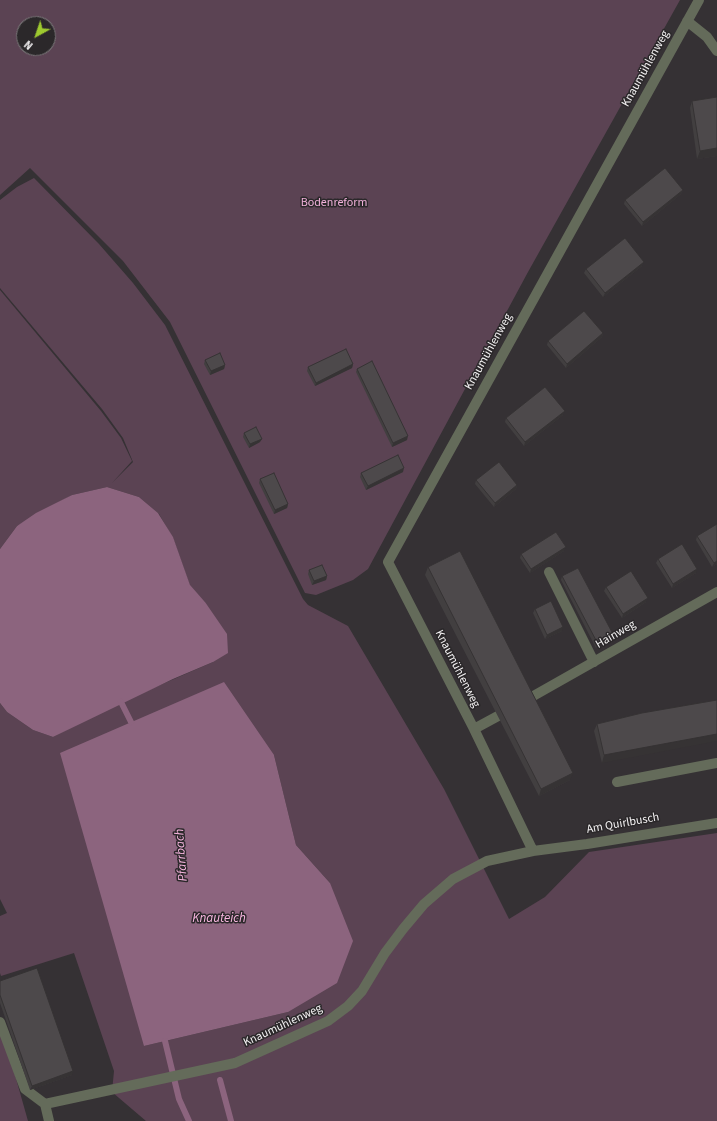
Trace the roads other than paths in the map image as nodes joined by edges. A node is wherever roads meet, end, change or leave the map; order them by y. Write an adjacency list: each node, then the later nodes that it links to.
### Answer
1 (699, 0): 2 (street, Knaumühlenweg)
2 (687, 21): 3 (street); 9 (street, Knaumühlenweg)
3 (717, 51)
4 (549, 572): 6 (street)
5 (717, 592): 6 (street, Hainweg)
6 (594, 662): 7 (street, Hainweg)
7 (528, 700)
8 (498, 716): 9 (street)
9 (474, 730): 13 (street, Knaumühlenweg)
10 (717, 763): 11 (street)
11 (617, 782)
12 (717, 823): 13 (street, Am Quirlbusch)
13 (533, 851): 15 (street, Knaumühlenweg)
14 (0, 1022): 15 (street)
15 (45, 1104): 16 (street)
16 (49, 1121)

